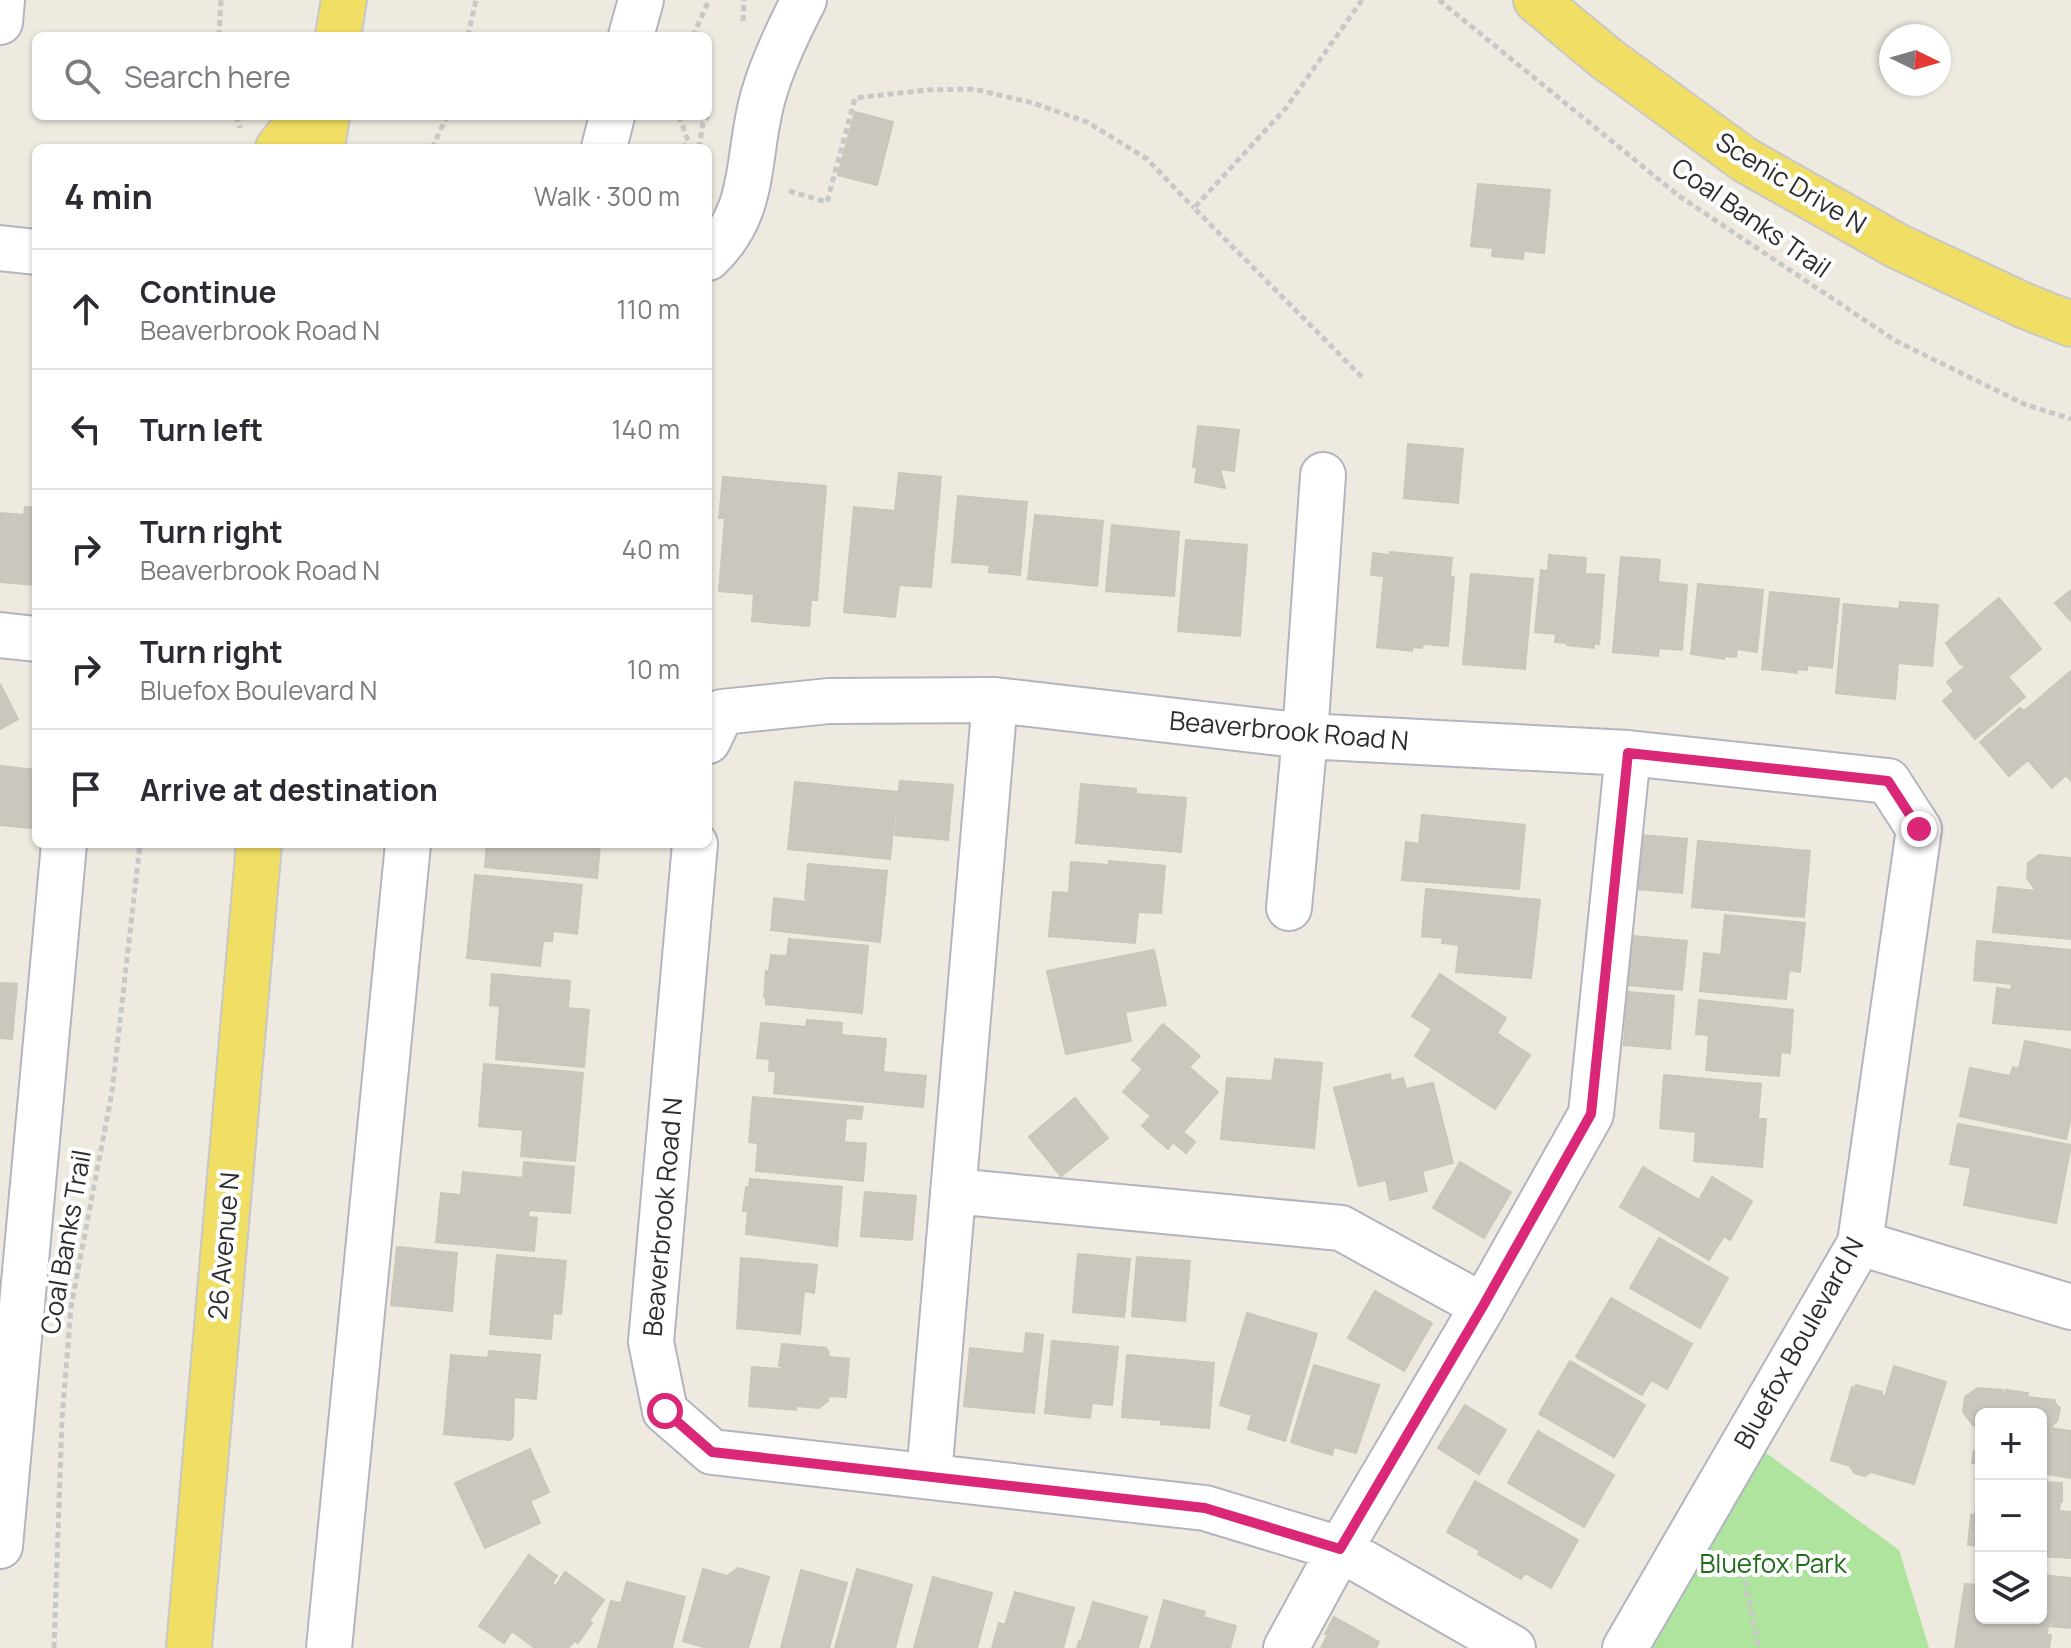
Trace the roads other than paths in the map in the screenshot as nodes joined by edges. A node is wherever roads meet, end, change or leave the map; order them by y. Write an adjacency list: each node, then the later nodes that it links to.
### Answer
1 (2, 0): 6 (street)
2 (344, 0): 7 (main road)
3 (641, 0): 8 (street)
4 (804, 0): 17 (street)
5 (1536, 0): 18 (main road, Scenic Drive N)
6 (0, 22)
7 (339, 32)
8 (632, 32)
9 (300, 120): 12 (main road)
10 (326, 120): 13 (main road)
11 (611, 120): 14 (street)
12 (281, 144)
13 (323, 144)
14 (605, 144)
15 (0, 248): 16 (street)
16 (32, 252)
17 (712, 254)
18 (2071, 324)
19 (1323, 475): 24 (street)
20 (0, 635): 21 (street)
21 (32, 639)
22 (995, 700): 23 (street, Beaverbrook Road N); 24 (street, Beaverbrook Road N); 32 (street)
23 (712, 733)
24 (1305, 736): 25 (street, Beaverbrook Road N); 31 (street)
25 (1628, 753): 26 (street, Beaverbrook Road N); 34 (street)
26 (1888, 781): 33 (street, Bluefox Boulevard N)
27 (64, 848): 37 (street)
28 (259, 848): 39 (main road, 26 Avenue N)
29 (408, 848): 40 (street)
30 (695, 848): 36 (street, Beaverbrook Road N)
31 (1289, 908)
32 (953, 1191): 34 (street); 36 (street)
33 (1860, 1243): 35 (street); 43 (street, Bluefox Boulevard N)
34 (1483, 1306): 38 (street)
35 (2071, 1307)
36 (929, 1476): 38 (street, Beaverbrook Road N)
37 (0, 1546)
38 (1340, 1549): 41 (street); 42 (street, Beaverbrook Road N)
39 (189, 1648)
40 (329, 1648)
41 (1286, 1648)
42 (1513, 1648)
43 (1625, 1648)

